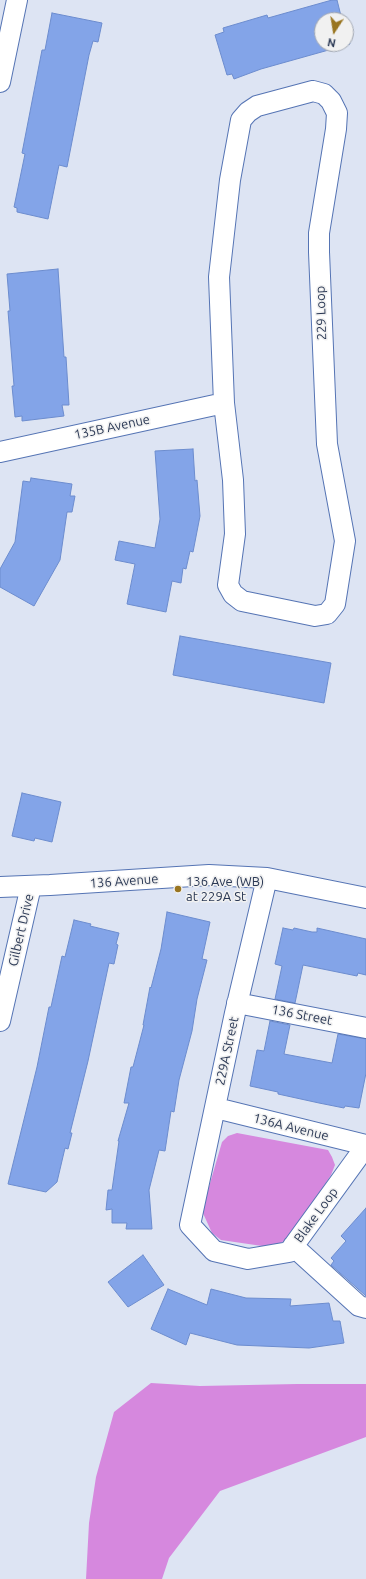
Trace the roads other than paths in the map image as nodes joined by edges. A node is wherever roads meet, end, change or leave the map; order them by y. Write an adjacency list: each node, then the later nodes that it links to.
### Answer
1 (17, 0): 2 (street)
2 (0, 82)
3 (224, 403): 3 (street, 229 Loop); 4 (street, 135B Avenue)
4 (0, 452)
5 (266, 878): 6 (street, 136 Avenue); 8 (street, 136 Avenue); 9 (street, 229A Street)
6 (31, 886): 7 (street, 136 Avenue); 10 (street, Gilbert Drive)
7 (0, 887)
8 (366, 898)
9 (238, 1003): 11 (street, 136 Street); 12 (street, 229A Street)
10 (0, 1020)
11 (366, 1028)
12 (216, 1108): 13 (street, 136A Avenue); 14 (street, 229A Street)
13 (366, 1146): 15 (street, Blake Loop)
14 (190, 1225): 15 (street, Blake Loop)
15 (293, 1246): 16 (street)
16 (366, 1308)

